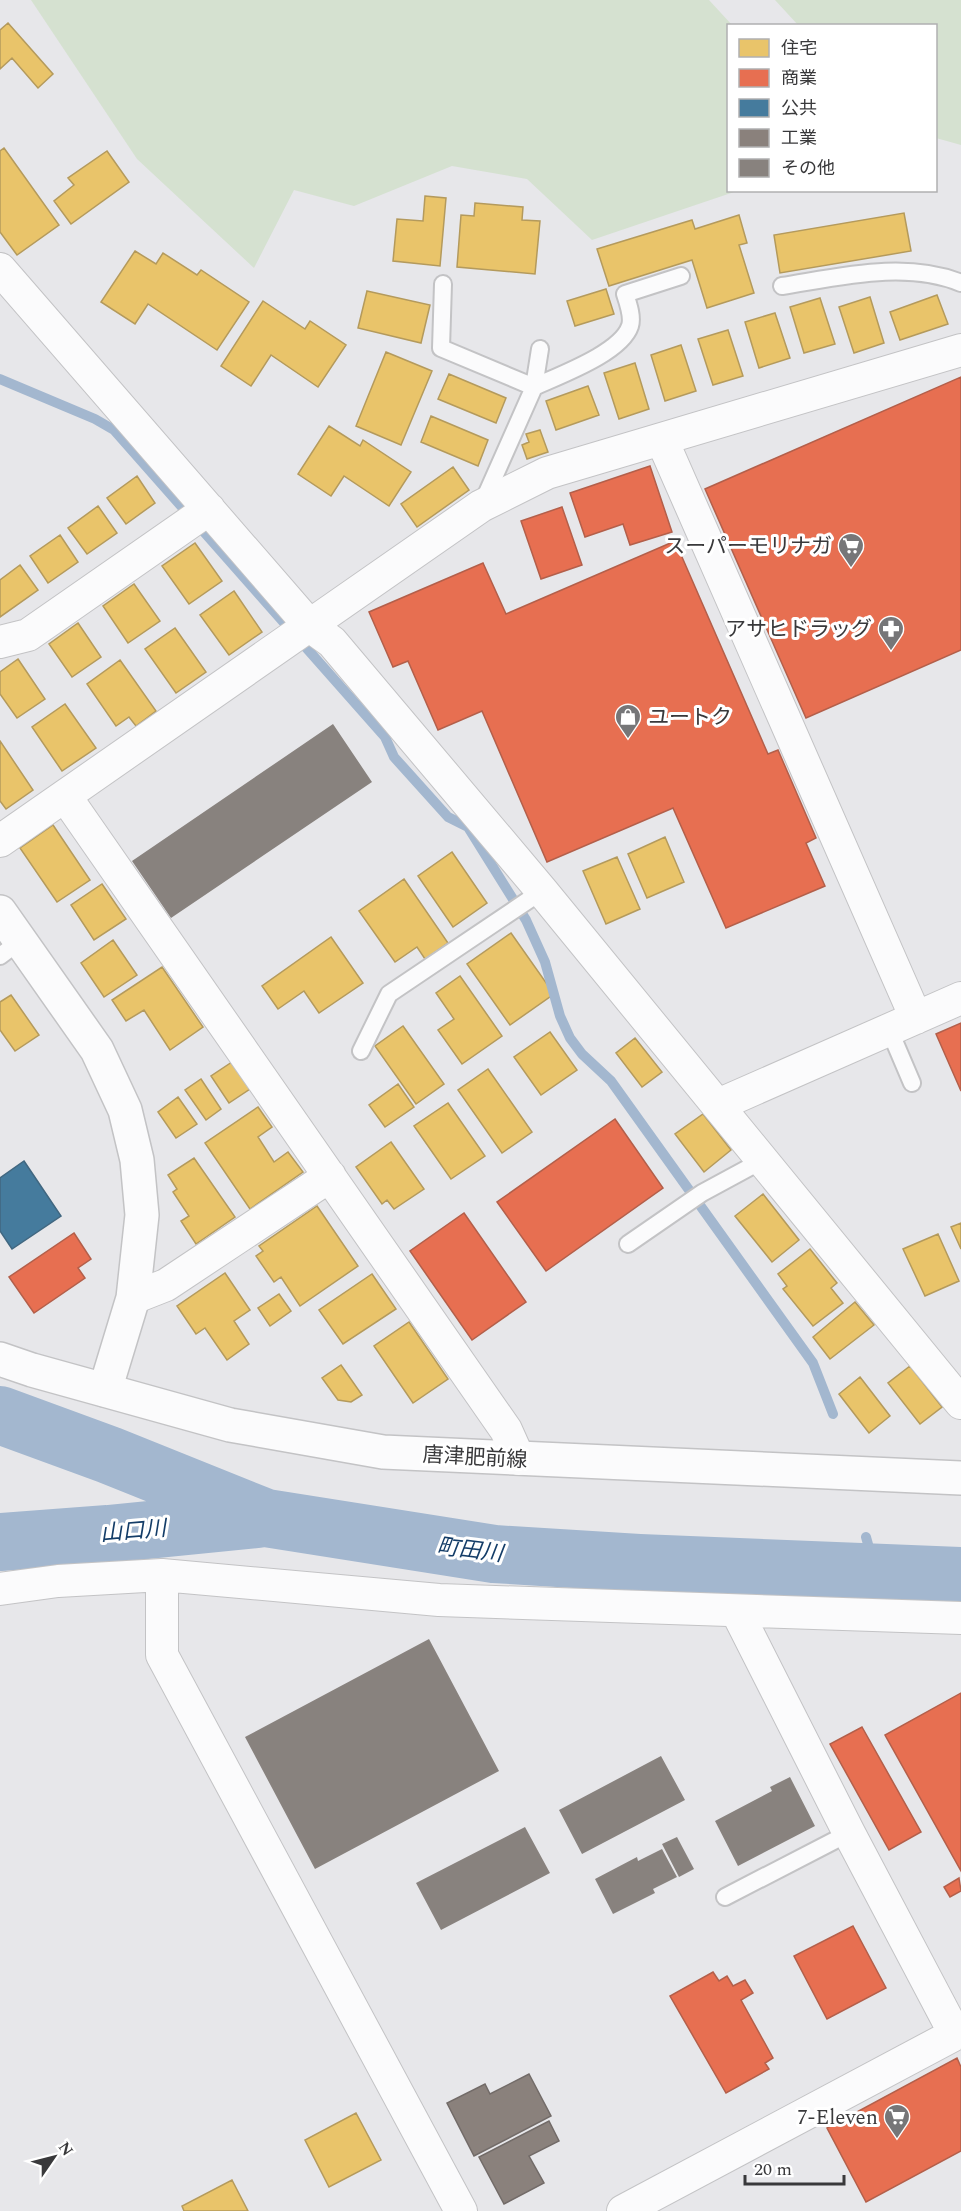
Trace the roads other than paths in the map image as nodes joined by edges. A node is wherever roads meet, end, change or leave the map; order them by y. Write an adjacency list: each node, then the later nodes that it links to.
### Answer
1 (681, 276): 8 (lane)
2 (4, 280): 11 (street)
3 (961, 283): 5 (lane)
4 (443, 284): 8 (lane)
5 (782, 286)
6 (540, 349): 8 (lane)
7 (961, 350): 9 (street)
8 (534, 387): 10 (lane)
9 (662, 440): 10 (street); 20 (street)
10 (481, 506): 12 (street)
11 (208, 509): 12 (street); 13 (street)
12 (299, 634): 14 (street); 16 (street)
13 (0, 642)
14 (65, 796): 15 (street); 25 (street)
15 (0, 841)
16 (536, 895): 21 (lane); 23 (street)
17 (0, 912): 18 (main road)
18 (10, 949): 27 (main road)
19 (961, 998): 20 (street)
20 (902, 1024): 22 (lane); 23 (street)
21 (361, 1051)
22 (912, 1083)
23 (718, 1105): 24 (street)
24 (763, 1160): 26 (lane); 30 (street)
25 (330, 1176): 27 (street); 31 (street)
26 (628, 1244)
27 (133, 1298): 29 (main road)
28 (0, 1359): 29 (main road, 唐津肥前線)
29 (105, 1390): 31 (main road, 唐津肥前線)
30 (961, 1403)
31 (519, 1459): 32 (main road, 唐津肥前線)
32 (961, 1478)
33 (162, 1575): 34 (street); 35 (street); 40 (street)
34 (0, 1589)
35 (737, 1612): 36 (street); 37 (street)
36 (961, 1618)
37 (849, 1833): 38 (lane); 39 (street)
38 (725, 1897)
39 (958, 2033): 41 (street)
40 (461, 2211)
41 (623, 2211)

